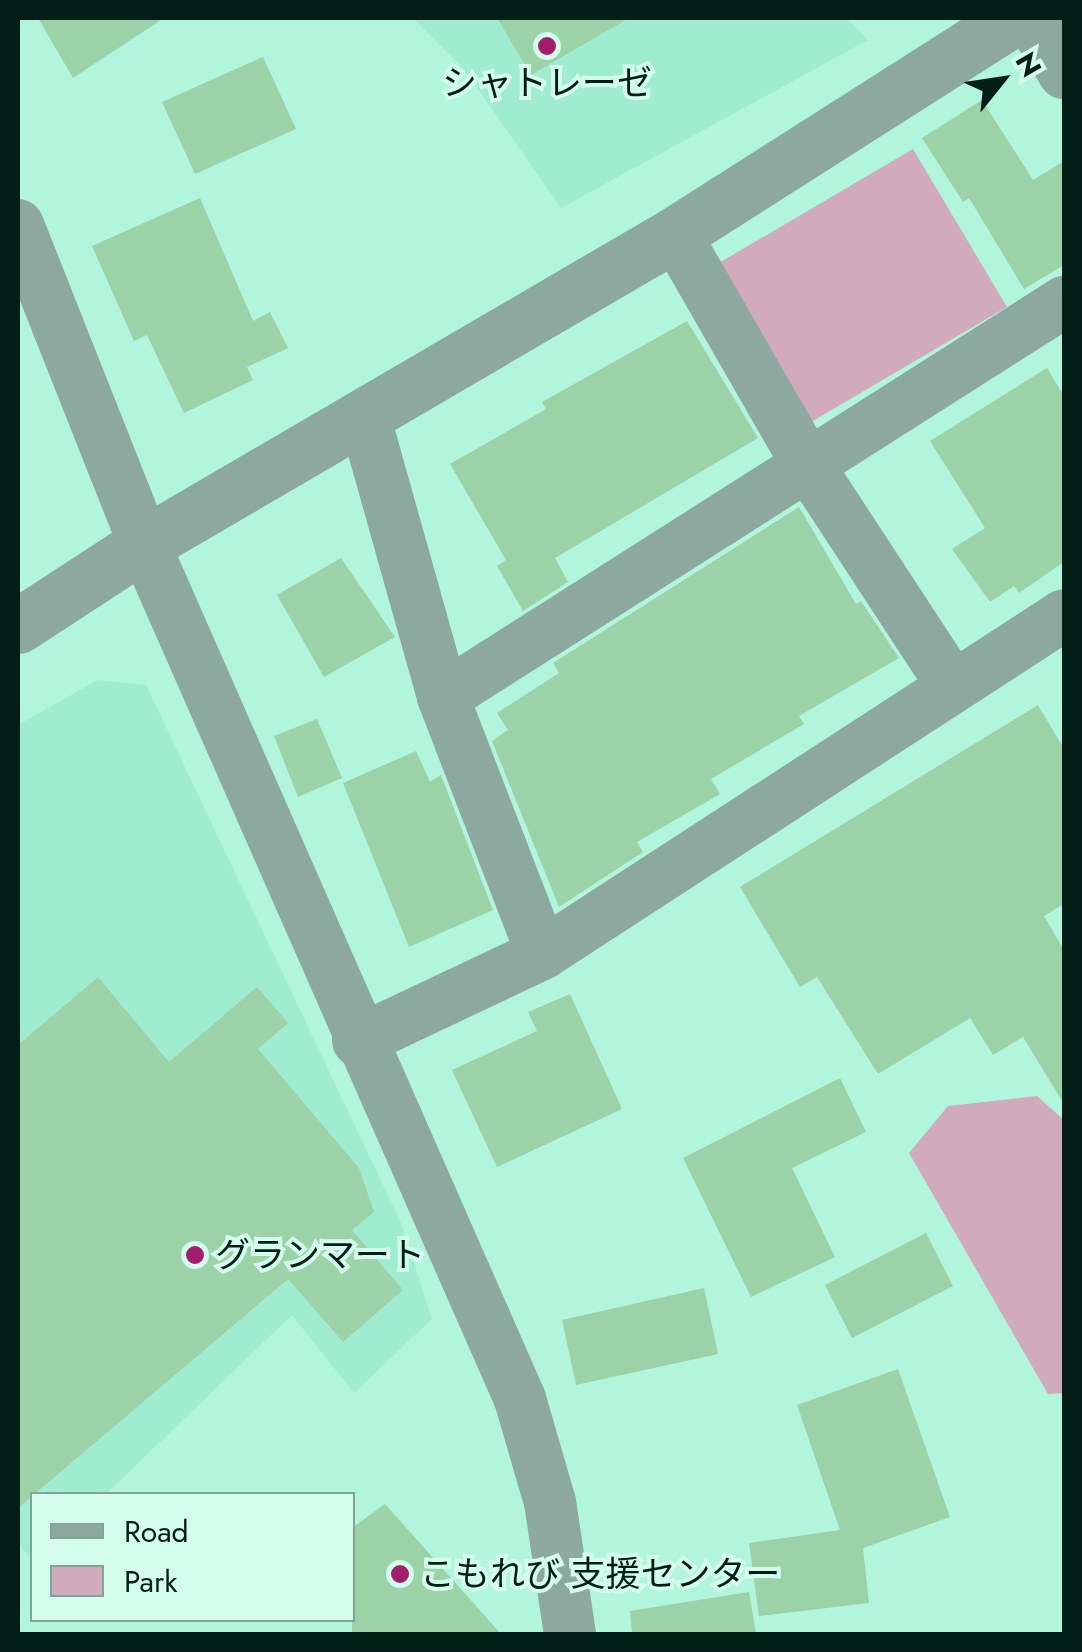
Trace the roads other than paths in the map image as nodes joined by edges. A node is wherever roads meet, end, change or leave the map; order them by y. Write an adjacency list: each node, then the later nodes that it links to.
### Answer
1 (1014, 18): 5 (street)
2 (1030, 18): 3 (street)
3 (1064, 73)
4 (18, 224): 9 (street)
5 (675, 234): 7 (street); 8 (street)
6 (1064, 302): 8 (street)
7 (365, 419): 9 (street); 13 (street)
8 (808, 466): 12 (street); 13 (street)
9 (144, 544): 11 (street); 15 (street)
10 (1064, 615): 12 (street)
11 (18, 626)
12 (953, 687): 14 (street)
13 (443, 697): 14 (street)
14 (542, 954): 15 (street)
15 (358, 1042): 16 (street)
16 (561, 1628)

